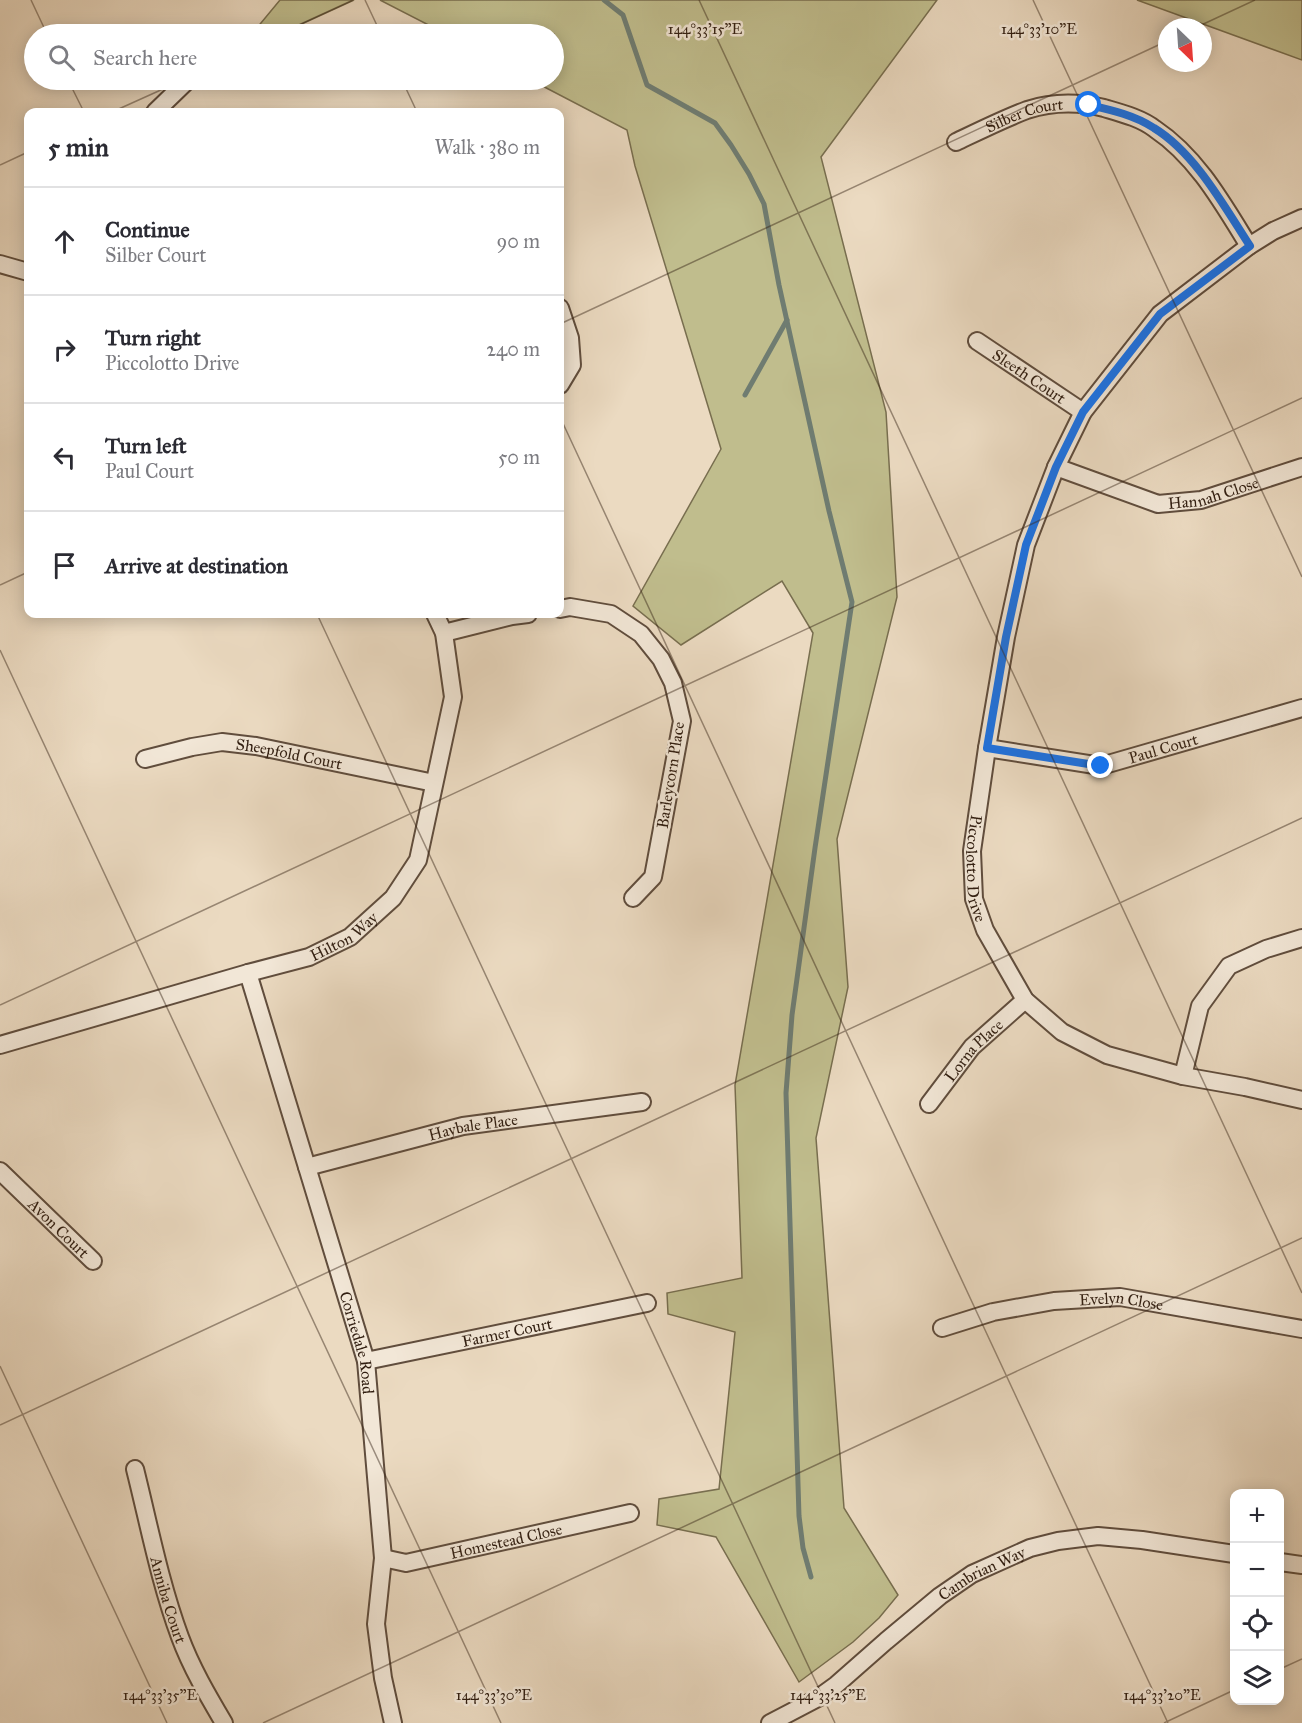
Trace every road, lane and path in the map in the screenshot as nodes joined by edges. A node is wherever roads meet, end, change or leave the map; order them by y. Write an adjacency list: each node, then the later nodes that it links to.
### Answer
1 (177, 90): 2 (street)
2 (158, 108)
3 (956, 142): 5 (street, Silber Court)
4 (1302, 218): 5 (street, Piccolotto Drive)
5 (1250, 246): 11 (street, Piccolotto Drive)
6 (0, 264): 7 (street)
7 (24, 271)
8 (564, 320): 10 (street)
9 (977, 341): 11 (street, Sleeth Court)
10 (564, 378)
11 (1083, 412): 12 (street, Piccolotto Drive)
12 (1056, 467): 13 (street, Hannah Close); 19 (street, Piccolotto Drive)
13 (1302, 467)
14 (564, 608): 22 (street, Barleycorn Place)
15 (437, 618): 17 (street, Hilton Way)
16 (504, 618): 17 (street)
17 (444, 633): 21 (street, Hilton Way)
18 (1302, 708): 19 (street, Paul Court)
19 (987, 748): 25 (street, Piccolotto Drive)
20 (146, 759): 21 (street, Sheepfold Court)
21 (434, 783): 24 (street, Hilton Way)
22 (633, 898)
23 (1302, 938): 27 (street)
24 (248, 973): 26 (street, Hilton Way); 31 (street, Corriedale Road)
25 (1025, 1000): 27 (street, Piccolotto Drive); 30 (street, Lorna Place)
26 (0, 1045)
27 (1183, 1076): 28 (street, Piccolotto Drive)
28 (1302, 1100)
29 (642, 1102): 31 (street, Haybale Place)
30 (929, 1104)
31 (307, 1167): 37 (street, Corriedale Road)
32 (0, 1171): 33 (street, Avon Court)
33 (93, 1261)
34 (647, 1303): 37 (street, Farmer Court)
35 (942, 1328): 36 (street, Evelyn Close)
36 (1302, 1329)
37 (366, 1361): 41 (street, Corriedale Road)
38 (135, 1469): 45 (street, Anniba Court)
39 (630, 1513): 41 (street, Homestead Close)
40 (1230, 1553): 44 (street, Cambrian Way)
41 (383, 1558): 46 (street, Corriedale Road)
42 (1284, 1563): 43 (street)
43 (1302, 1565)
44 (778, 1722)
45 (224, 1723)
46 (393, 1723)

